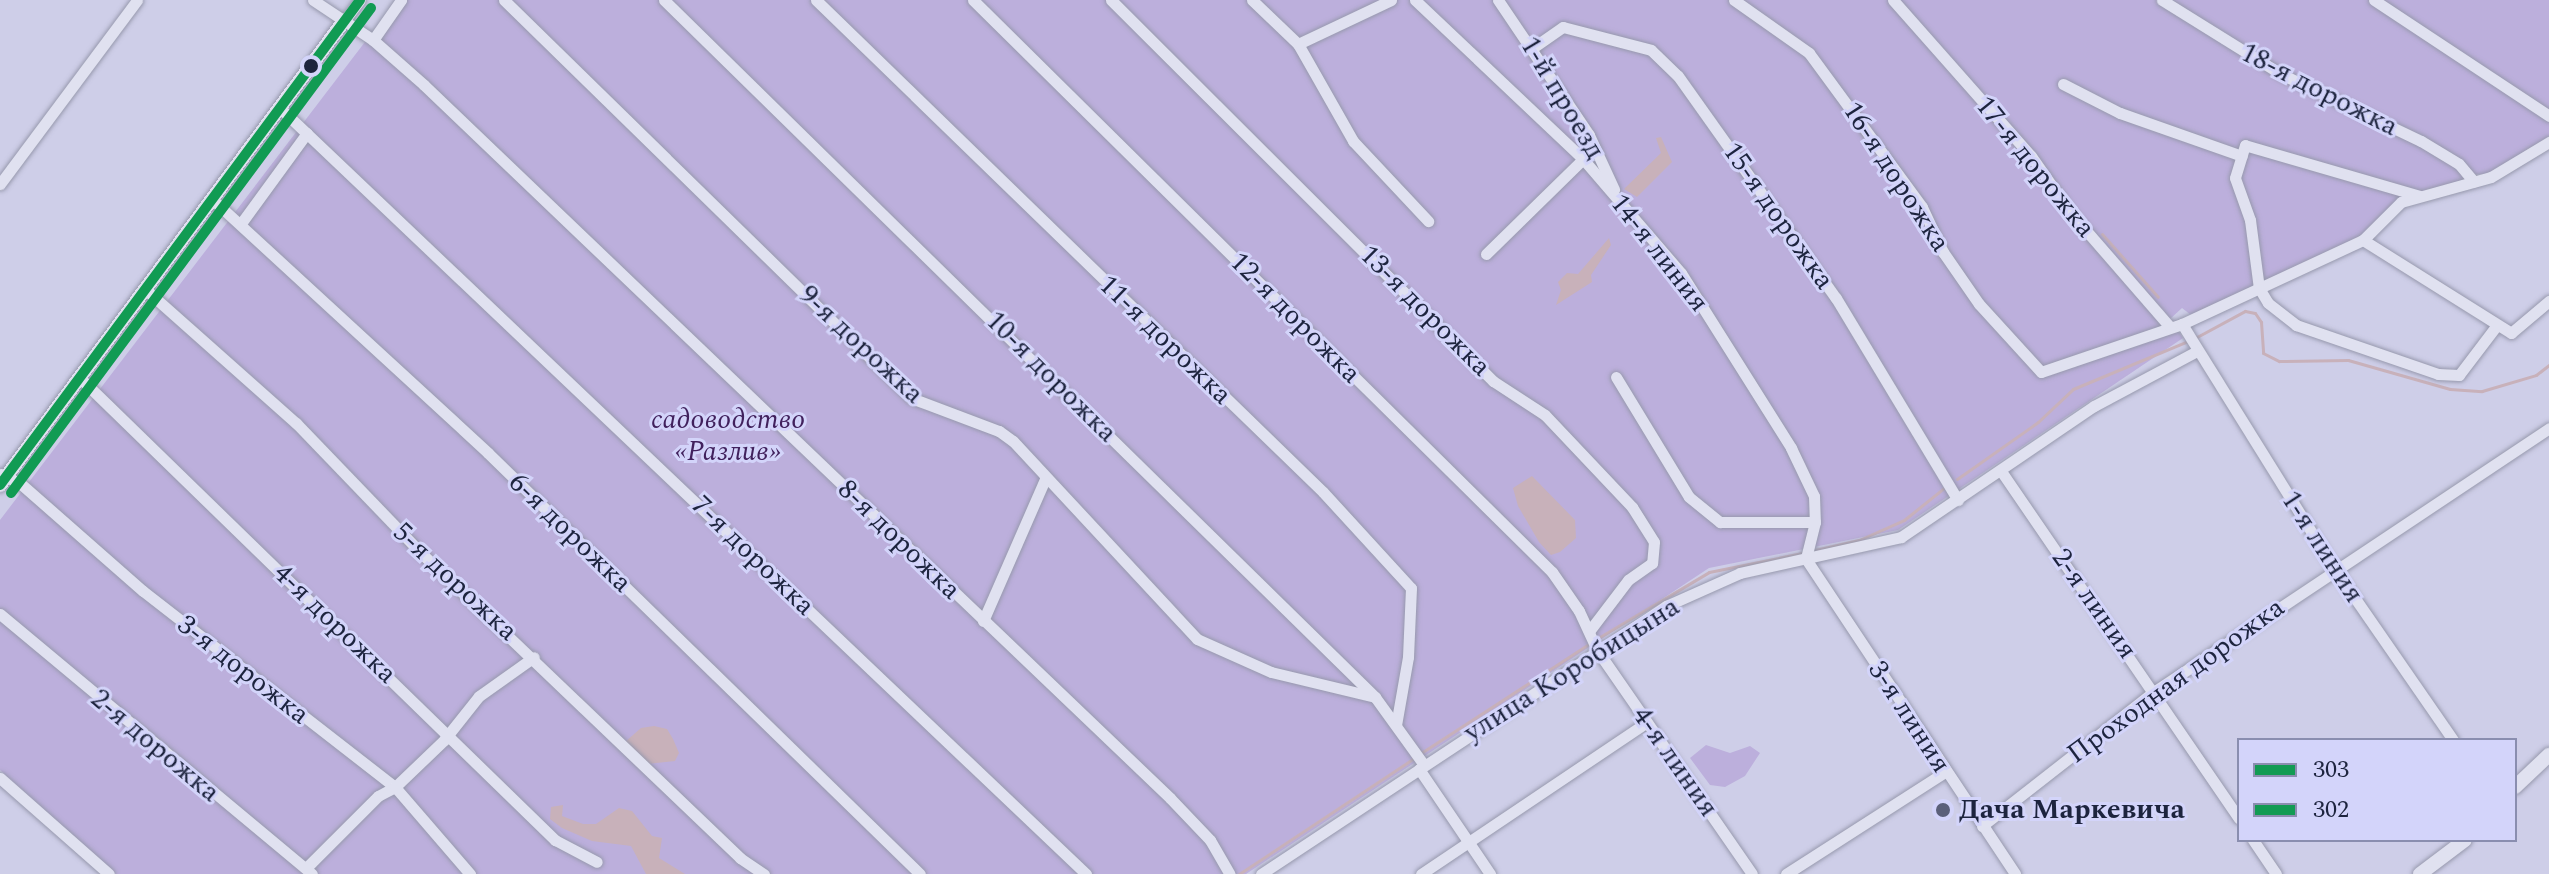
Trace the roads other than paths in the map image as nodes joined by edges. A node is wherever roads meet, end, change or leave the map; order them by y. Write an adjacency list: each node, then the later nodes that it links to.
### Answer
1 (137, 0): 30 (street)
2 (313, 0): 18 (street, 8-я дорожка)
3 (360, 0): 18 (street)
4 (401, 0): 19 (street)
5 (504, 0): 48 (street, 9-я дорожка)
6 (664, 0): 59 (street, 10-я дорожка)
7 (816, 0): 61 (street, 11-я дорожка)
8 (973, 0): 55 (street, 12-я дорожка)
9 (1111, 0): 55 (street, 13-я дорожка)
10 (1252, 0): 20 (street)
11 (1391, 0): 20 (street)
12 (1415, 0): 28 (street, 14-я линия)
13 (1498, 0): 21 (street, 1-й проезд)
14 (1734, 0): 42 (street, 16-я дорожка)
15 (2162, 0): 29 (street, 18-я дорожка)
16 (2374, 0): 24 (street)
17 (1899, 3): 42 (street, 17-я дорожка)
18 (344, 21): 19 (street, 8-я дорожка); 23 (street)
19 (373, 40): 54 (street, 8-я дорожка)
20 (1298, 44): 34 (street)
21 (1534, 47): 33 (street, 1-й проезд); 49 (street, 15-я дорожка)
22 (2063, 84): 27 (street)
23 (280, 108): 25 (street, 7-я дорожка); 32 (street)
24 (2549, 116)
25 (307, 133): 35 (street); 81 (street, 7-я дорожка)
26 (2549, 142): 29 (street)
27 (2242, 156): 31 (street, 18-я дорожка); 38 (street)
28 (1583, 159): 33 (street, 14-я линия); 37 (street)
29 (2474, 182): 31 (street)
30 (0, 184)
31 (2420, 196): 36 (street)
32 (212, 199): 35 (street, 6-я дорожка); 39 (street)
33 (1619, 201): 50 (street, 14-я линия)
34 (1428, 221)
35 (242, 222): 80 (street, 6-я дорожка)
36 (2363, 240): 38 (street); 41 (street)
37 (1486, 254)
38 (2259, 288): 41 (street); 42 (street)
39 (145, 289): 44 (street); 57 (street, 5-я дорожка)
40 (2549, 301): 41 (street)
41 (2497, 325)
42 (2185, 336): 46 (street, улица Коробицына); 52 (street, 1-я линия)
43 (1616, 377): 50 (street)
44 (80, 378): 47 (street); 62 (street, 4-я дорожка)
45 (2549, 428): 52 (street, Проходная дорожка)
46 (2001, 471): 49 (street, улица Коробицына); 58 (street, 2-я линия)
47 (2, 478): 69 (street, 3-я дорожка)
48 (1045, 479): 54 (street); 59 (street, 9-я дорожка)
49 (1958, 500): 51 (street, улица Коробицына)
50 (1815, 522): 51 (street, 14-я линия)
51 (1806, 559): 56 (street, улица Коробицына); 66 (street, 3-я линия)
52 (2334, 568): 58 (street, Проходная дорожка); 63 (street, 1-я линия)
53 (0, 614): 76 (street, 2-я дорожка)
54 (983, 621): 82 (street, 8-я дорожка)
55 (1590, 630): 56 (street, 12-я дорожка)
56 (1597, 650): 60 (street, 4-я линия); 65 (street, улица Коробицына)
57 (534, 657): 62 (street); 79 (street, 5-я дорожка)
58 (2155, 691): 70 (street, 2-я линия); 71 (street, Проходная дорожка)
59 (1375, 697): 61 (street, 10-я дорожка)
60 (1647, 722): 72 (street); 86 (street, 4-я линия)
61 (1396, 725): 65 (street, 10-я дорожка)
62 (448, 731): 69 (street); 75 (street, 4-я дорожка)
63 (2452, 738)
64 (2549, 755): 68 (street)
65 (1421, 767): 72 (street, 10-я дорожка); 83 (street, улица Коробицына)
66 (1945, 772): 71 (street, 3-я линия); 87 (street)
67 (0, 778): 77 (street)
68 (2517, 785)
69 (395, 787): 76 (street); 78 (street, 3-я дорожка)
70 (2237, 815)
71 (1982, 826): 88 (street, 3-я линия)
72 (1468, 841): 84 (street); 85 (street, 10-я дорожка)
73 (2254, 842): 89 (street)
74 (2462, 842): 90 (street)
75 (597, 862)
76 (309, 871)
77 (109, 874)
78 (470, 874)
79 (764, 874)
80 (920, 874)
81 (1086, 874)
82 (1230, 874)
83 (1261, 874)
84 (1421, 874)
85 (1490, 874)
86 (1752, 874)
87 (1786, 874)
88 (2015, 874)
89 (2276, 874)
90 (2420, 874)

